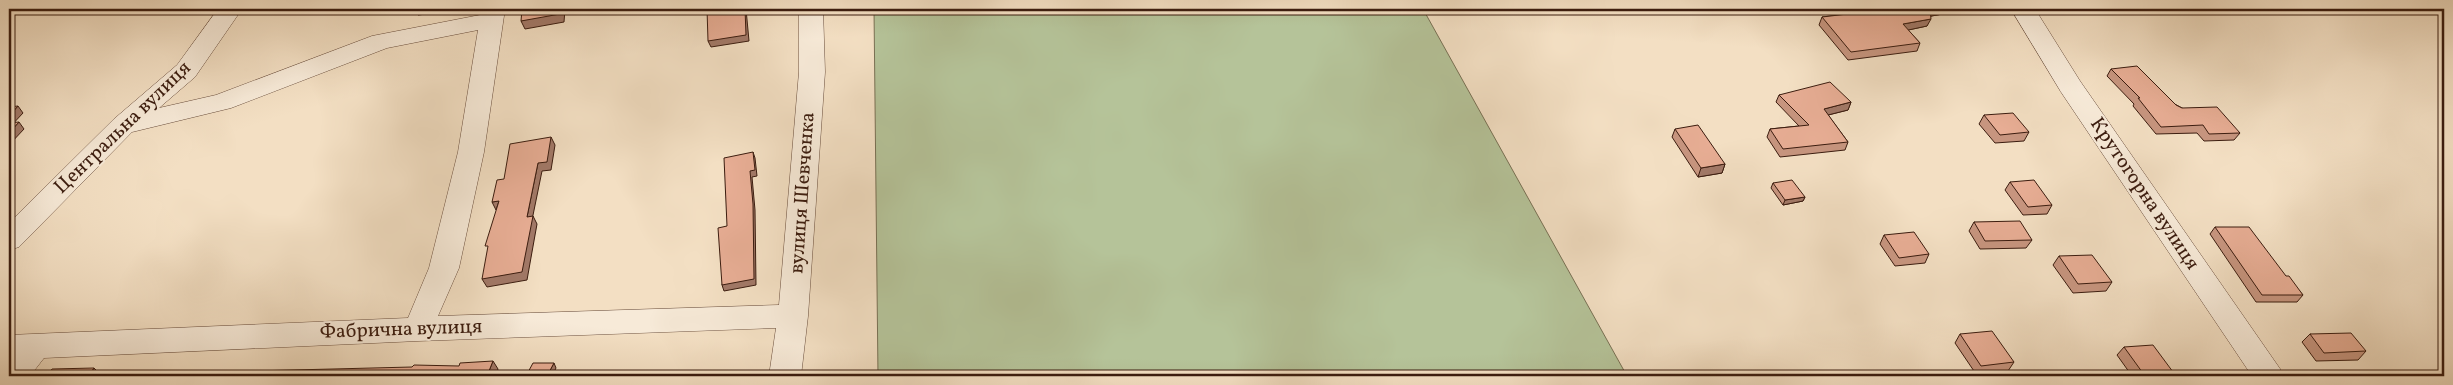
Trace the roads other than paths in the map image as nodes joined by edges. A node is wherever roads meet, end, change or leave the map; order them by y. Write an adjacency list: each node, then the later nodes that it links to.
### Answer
1 (230, 9): 5 (street, Центральна вулиця)
2 (811, 9): 7 (street, вулиця Шевченка)
3 (2022, 9): 12 (street, Крутогорна вулиця)
4 (492, 14): 5 (street); 8 (street)
5 (123, 125): 6 (street, Центральна вулиця)
6 (9, 240)
7 (793, 316): 8 (street, Фабрична вулиця); 11 (street, вулиця Шевченка)
8 (418, 329): 9 (street, Фабрична вулиця)
9 (22, 347): 10 (street)
10 (13, 376)
11 (785, 376)
12 (2269, 376)

